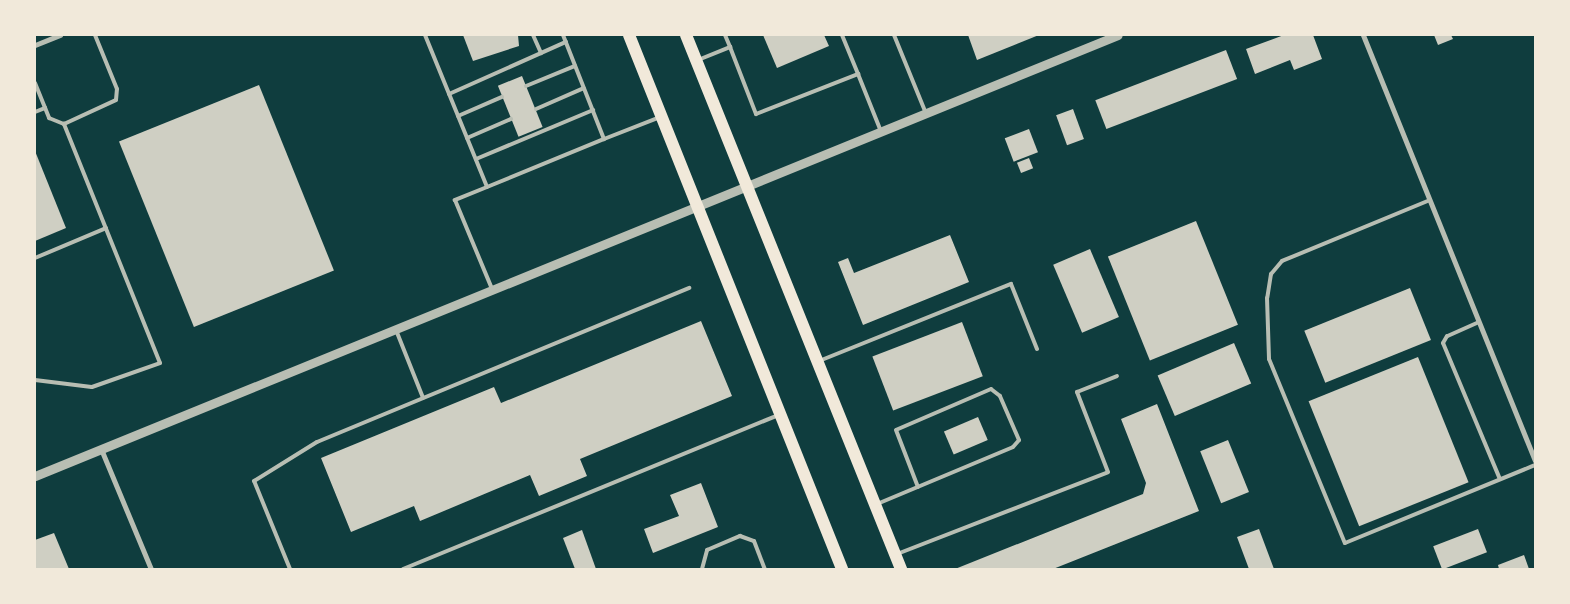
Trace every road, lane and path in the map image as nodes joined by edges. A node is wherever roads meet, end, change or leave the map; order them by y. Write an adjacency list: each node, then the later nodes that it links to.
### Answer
1 (60, 35): 14 (street)
2 (95, 35): 33 (lane)
3 (425, 35): 23 (lane)
4 (533, 35): 16 (lane)
5 (563, 35): 13 (lane)
6 (628, 35): 31 (main road)
7 (686, 35): 17 (main road)
8 (725, 35): 15 (lane)
9 (842, 35): 19 (lane)
10 (894, 35): 28 (lane)
11 (1118, 35): 28 (street)
12 (1363, 35): 40 (street)
13 (566, 42): 16 (lane); 18 (lane)
14 (35, 45)
15 (730, 47): 17 (lane); 19 (lane)
16 (541, 53): 23 (lane)
17 (696, 60): 38 (main road)
18 (575, 66): 21 (lane); 22 (lane)
19 (858, 74): 34 (lane)
20 (35, 83): 25 (lane)
21 (526, 86)
22 (584, 88): 26 (lane); 27 (lane)
23 (449, 94): 30 (lane)
24 (502, 97): 30 (lane)
25 (45, 108): 29 (lane); 33 (lane)
26 (536, 109)
27 (593, 110): 36 (lane); 37 (lane)
28 (925, 110): 34 (street)
29 (35, 112)
30 (458, 116): 35 (lane)
31 (661, 117): 36 (lane); 41 (main road)
32 (511, 119): 35 (lane)
33 (64, 124): 42 (lane)
34 (880, 129): 38 (street)
35 (467, 138): 37 (lane)
36 (604, 139): 39 (lane)
37 (476, 159): 39 (lane)
38 (746, 185): 41 (street); 49 (main road)
39 (487, 187): 45 (lane)
40 (1430, 200): 46 (street); 58 (lane)
41 (696, 205): 45 (street); 53 (main road)
42 (106, 228): 43 (lane); 51 (lane)
43 (35, 258)
44 (689, 288): 52 (lane)
45 (492, 289): 47 (street)
46 (1479, 322): 55 (street); 58 (lane)
47 (395, 328): 52 (lane); 54 (street)
48 (1037, 349): 49 (lane)
49 (817, 362): 60 (main road)
50 (1117, 376): 61 (lane)
51 (35, 380)
52 (423, 398): 63 (lane)
53 (780, 414): 64 (lane); 67 (main road)
54 (101, 449): 57 (street); 62 (street)
55 (1535, 461)
56 (1535, 465): 58 (lane)
57 (35, 476)
58 (1500, 479)
59 (918, 487): 59 (lane); 60 (lane)
60 (875, 505): 61 (main road)
61 (895, 555): 68 (main road)
62 (151, 569)
63 (290, 569)
64 (403, 569)
65 (702, 569): 66 (lane)
66 (765, 569)
67 (842, 569)
68 (901, 569)

